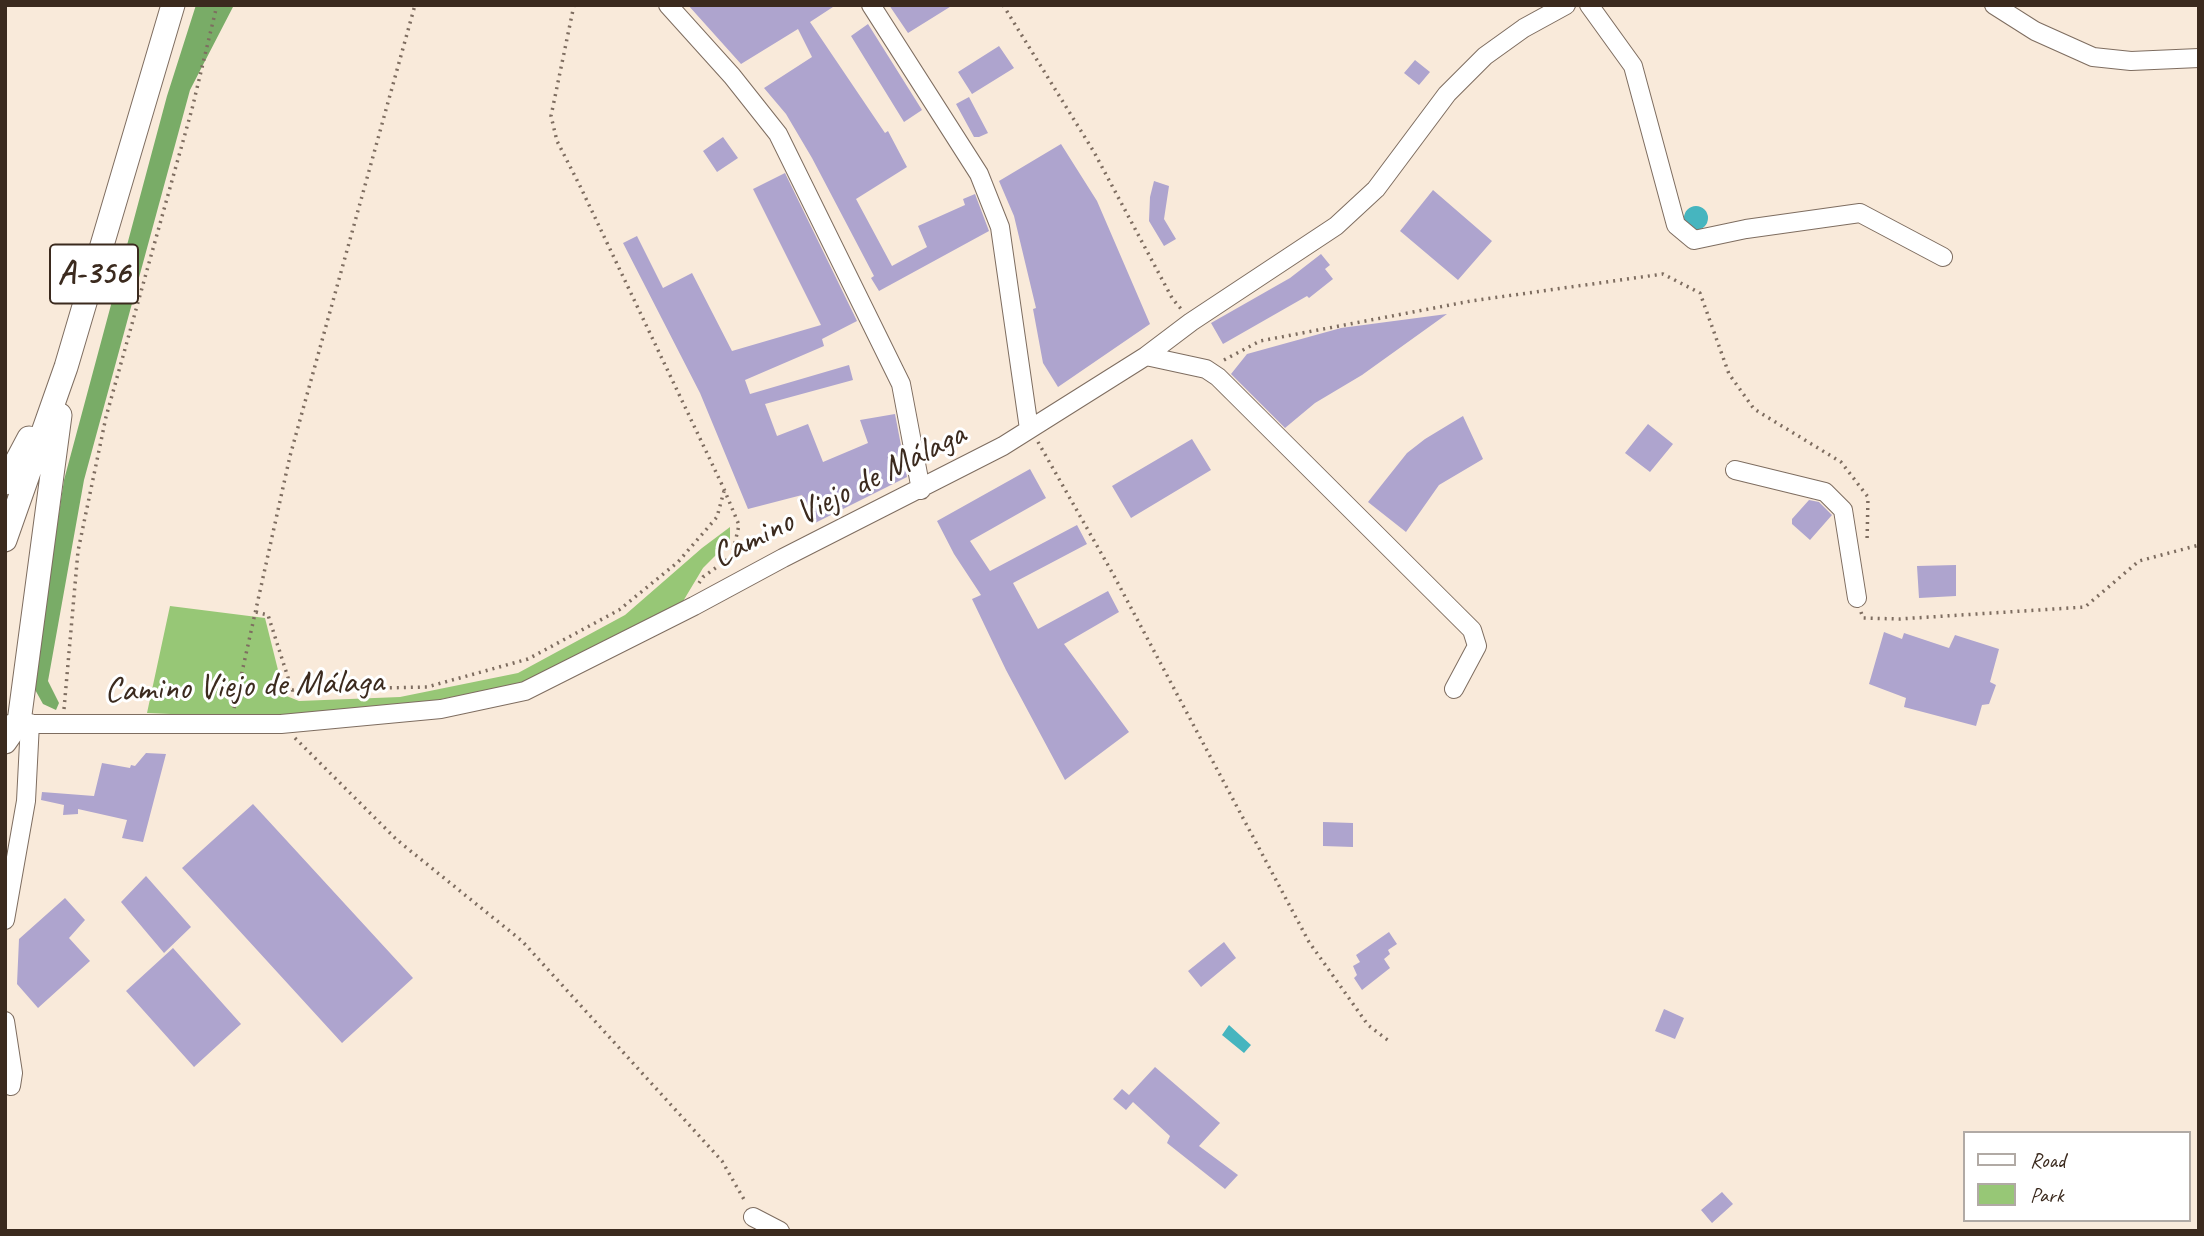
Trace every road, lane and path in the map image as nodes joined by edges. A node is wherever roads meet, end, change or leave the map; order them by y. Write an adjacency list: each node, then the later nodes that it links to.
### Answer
1 (173, 5): 15 (main road, A-356)
2 (217, 5): 30 (path)
3 (415, 5): 27 (path)
4 (574, 5): 20 (path)
5 (668, 5): 21 (street)
6 (871, 5): 17 (street)
7 (1003, 5): 13 (path)
8 (1566, 5): 13 (street, Camino Viejo de Málaga)
9 (1589, 5): 12 (street)
10 (1994, 5): 11 (street)
11 (2199, 58)
12 (1943, 257)
13 (1191, 322): 14 (street, Camino Viejo de Málaga)
14 (1146, 356): 16 (street); 17 (street, Camino Viejo de Málaga)
15 (66, 367): 19 (main road); 22 (main road, A-356); 29 (main road)
16 (1206, 369): 23 (path); 28 (street)
17 (1030, 429): 21 (street, Camino Viejo de Málaga); 36 (path)
18 (1735, 470): 25 (street)
19 (5, 483)
20 (724, 489): 26 (path); 27 (path)
21 (920, 490): 26 (street, Camino Viejo de Málaga)
22 (5, 540)
23 (1867, 545)
24 (2199, 545): 25 (path)
25 (1857, 598)
26 (694, 607): 32 (street, Camino Viejo de Málaga)
27 (255, 611): 31 (path)
28 (1454, 690)
29 (18, 723): 30 (street, Camino Viejo de Málaga); 33 (main road); 34 (street)
30 (63, 723): 31 (street, Camino Viejo de Málaga)
31 (230, 724): 32 (street, Camino Viejo de Málaga)
32 (281, 724): 38 (path)
33 (5, 741)
34 (5, 920)
35 (5, 1021): 37 (street)
36 (1389, 1041)
37 (11, 1086)
38 (753, 1217): 39 (street)
39 (780, 1231)

